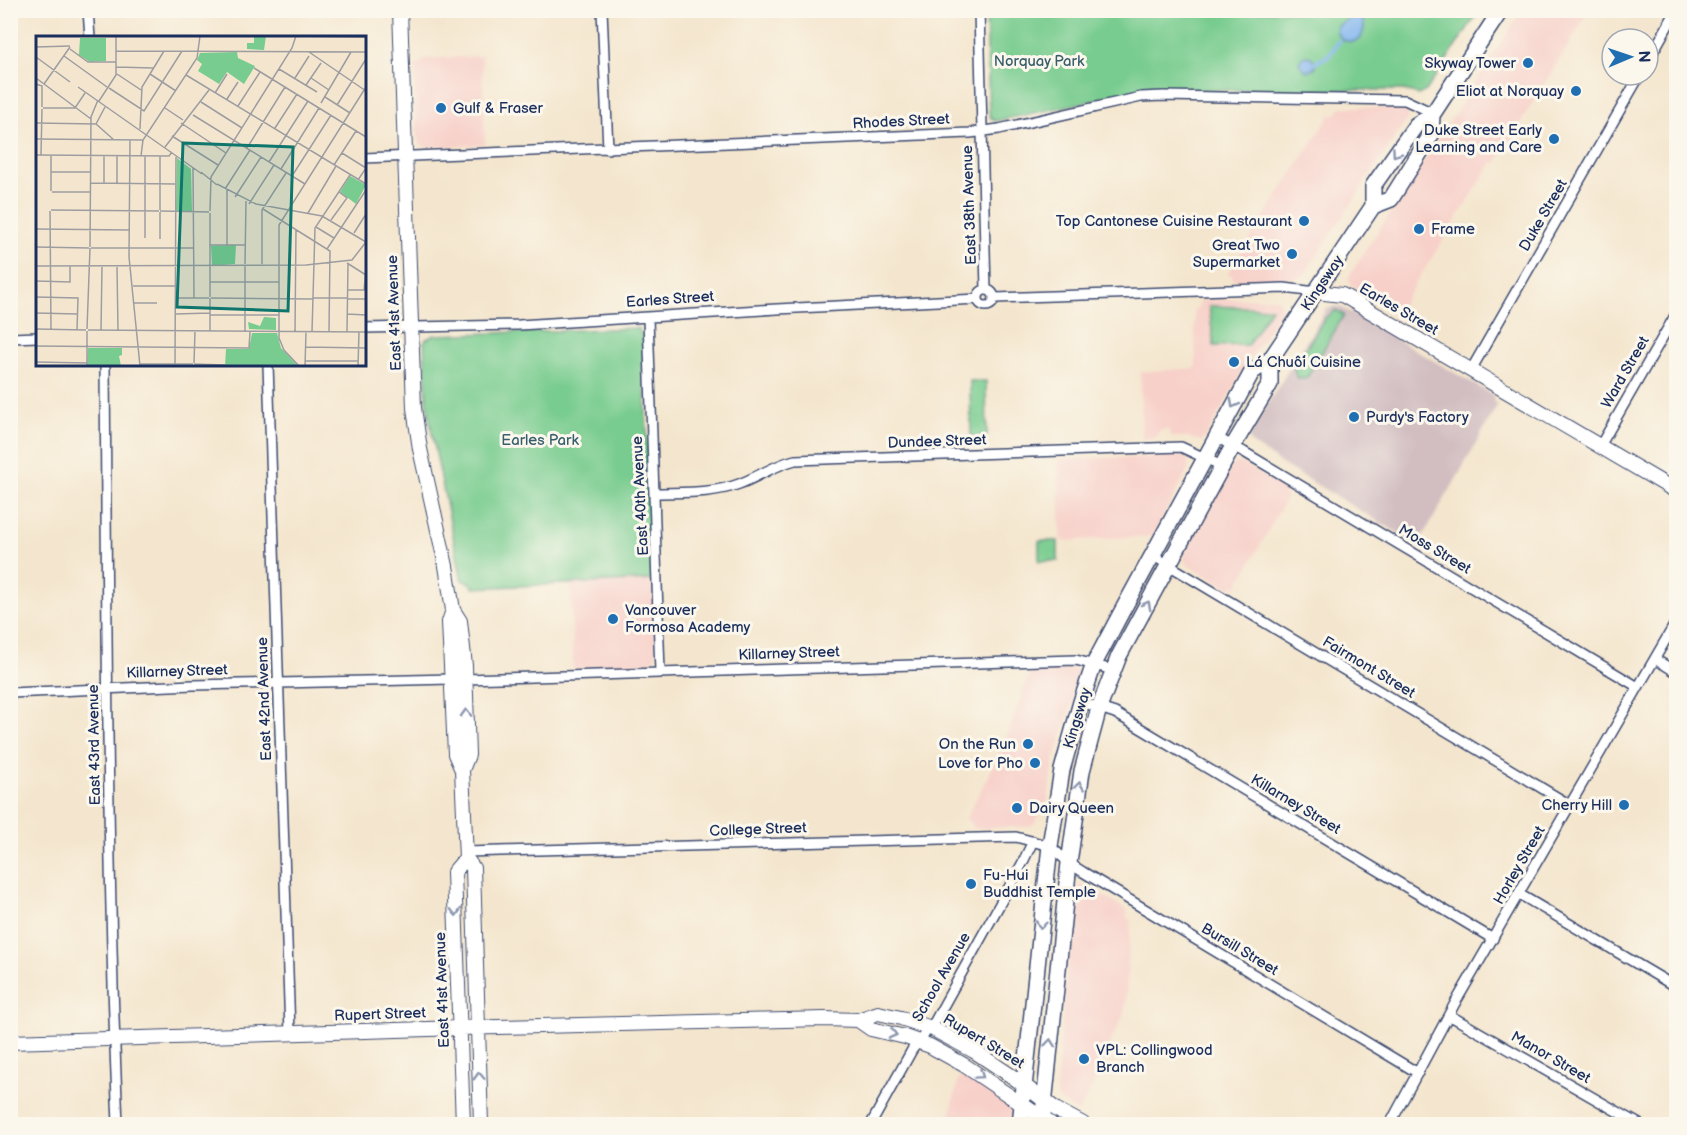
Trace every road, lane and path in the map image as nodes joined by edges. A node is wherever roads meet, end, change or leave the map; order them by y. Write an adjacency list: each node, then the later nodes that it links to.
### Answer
1 (88, 10): 7 (street)
2 (400, 10): 13 (street, East 41st Avenue)
3 (602, 10): 12 (street)
4 (979, 10): 11 (street, East 38th Avenue)
5 (1501, 10): 10 (main road, Kingsway)
6 (1677, 11): 8 (street)
7 (90, 36)
8 (1660, 40)
9 (1633, 87): 29 (street, Duke Street)
10 (1433, 114): 11 (street, Rhodes Street); 15 (main road, Kingsway, one-way to 15); 15 (main road, Kingsway)
11 (982, 131): 12 (street, Rhodes Street); 16 (street, East 38th Avenue)
12 (608, 149): 13 (street, Rhodes Street)
13 (405, 156): 14 (street, Rhodes Street); 22 (street, East 41st Avenue)
14 (366, 158)
15 (1373, 206): 17 (main road, Kingsway)
16 (986, 290): 18 (street); 19 (street)
17 (1316, 292): 19 (street, Earles Street); 26 (main road, Kingsway); 29 (street, Earles Street)
18 (978, 298): 19 (street); 21 (street, Earles Street)
19 (995, 298)
20 (1677, 314): 32 (street, Ward Street)
21 (648, 318): 22 (street, Earles Street); 36 (street, East 40th Avenue)
22 (411, 327): 23 (street, Earles Street); 45 (street, East 41st Avenue)
23 (366, 328)
24 (36, 337): 25 (street)
25 (10, 338)
26 (1270, 360): 30 (main road, Kingsway, one-way to 30); 31 (main road, Kingsway)
27 (105, 366): 48 (street, East 43rd Avenue)
28 (268, 366): 46 (street, East 42nd Avenue)
29 (1472, 370): 32 (street, Earles Street)
30 (1216, 437): 31 (street, Moss Street); 33 (main road, Kingsway)
31 (1233, 446): 34 (main road, Kingsway); 47 (street, Moss Street)
32 (1600, 446): 35 (street, Earles Street)
33 (1206, 458): 34 (street, Dundee Street); 36 (street, Dundee Street); 37 (main road, Kingsway)
34 (1222, 466): 38 (main road, Kingsway)
35 (1677, 491)
36 (654, 493): 43 (street, East 40th Avenue)
37 (1152, 555): 38 (street, Fairmont Street); 41 (main road, Kingsway)
38 (1168, 564): 42 (main road, Kingsway, one-way to 38); 52 (street, Fairmont Street)
39 (1677, 622): 40 (street, Horley Street)
40 (1654, 659): 44 (street); 47 (street, Horley Street)
41 (1094, 664): 42 (street, Killarney Street); 43 (street, Killarney Street); 50 (main road, Kingsway)
42 (1113, 670): 51 (main road, Kingsway)
43 (660, 672): 45 (street, Killarney Street)
44 (1677, 672)
45 (458, 679): 46 (street, Killarney Street); 55 (street, East 41st Avenue)
46 (278, 683): 48 (street, Killarney Street); 65 (street, East 42nd Avenue)
47 (1638, 687): 52 (street, Horley Street)
48 (108, 689): 49 (street, Killarney Street); 66 (street, East 43rd Avenue)
49 (10, 693)
50 (1081, 702): 51 (street, Killarney Street); 54 (main road, Kingsway)
51 (1099, 708): 56 (main road, Kingsway, one-way to 51); 58 (street, Killarney Street)
52 (1570, 805): 57 (street, Horley Street)
53 (1033, 841): 54 (street, College Street); 55 (street, College Street); 64 (street, School Avenue)
54 (1050, 846): 56 (street, Bursill Street); 70 (main road, Kingsway, one-way to 70)
55 (466, 855): 62 (street, East 41st Avenue); 63 (street, East 41st Avenue, one-way to 63)
56 (1069, 863): 69 (street, Bursill Street); 71 (main road, Kingsway, one-way to 56)
57 (1519, 894): 58 (street, Horley Street); 59 (street)
58 (1493, 939): 60 (street, Horley Street)
59 (1677, 987)
60 (1449, 1014): 69 (street, Horley Street); 81 (street, Manor Street)
61 (858, 1020): 62 (street, Rupert Street); 64 (street, Rupert Street); 68 (street, Rupert Street, one-way to 68)
62 (478, 1027): 63 (street, Rupert Street); 76 (street, East 41st Avenue, one-way to 62)
63 (460, 1028): 65 (street, Rupert Street); 75 (street, East 41st Avenue)
64 (931, 1028): 68 (street, School Avenue); 70 (street, Rupert Street)
65 (290, 1033): 66 (street, Rupert Street)
66 (114, 1039): 67 (street, Rupert Street); 74 (street, East 43rd Avenue)
67 (10, 1042)
68 (919, 1042): 72 (street, Rupert Street, one-way to 72); 77 (street, School Avenue)
69 (1418, 1073): 80 (street, Horley Street)
70 (1024, 1086): 71 (street, Rupert Street); 72 (main road, Kingsway)
71 (1045, 1101): 73 (main road, Kingsway); 79 (street, Rupert Street)
72 (1022, 1104): 73 (street, Rupert Street); 78 (main road, Kingsway)
73 (1045, 1123)
74 (118, 1125)
75 (464, 1125)
76 (481, 1125)
77 (871, 1125)
78 (1020, 1125)
79 (1083, 1125)
80 (1390, 1125)
81 (1639, 1125)

